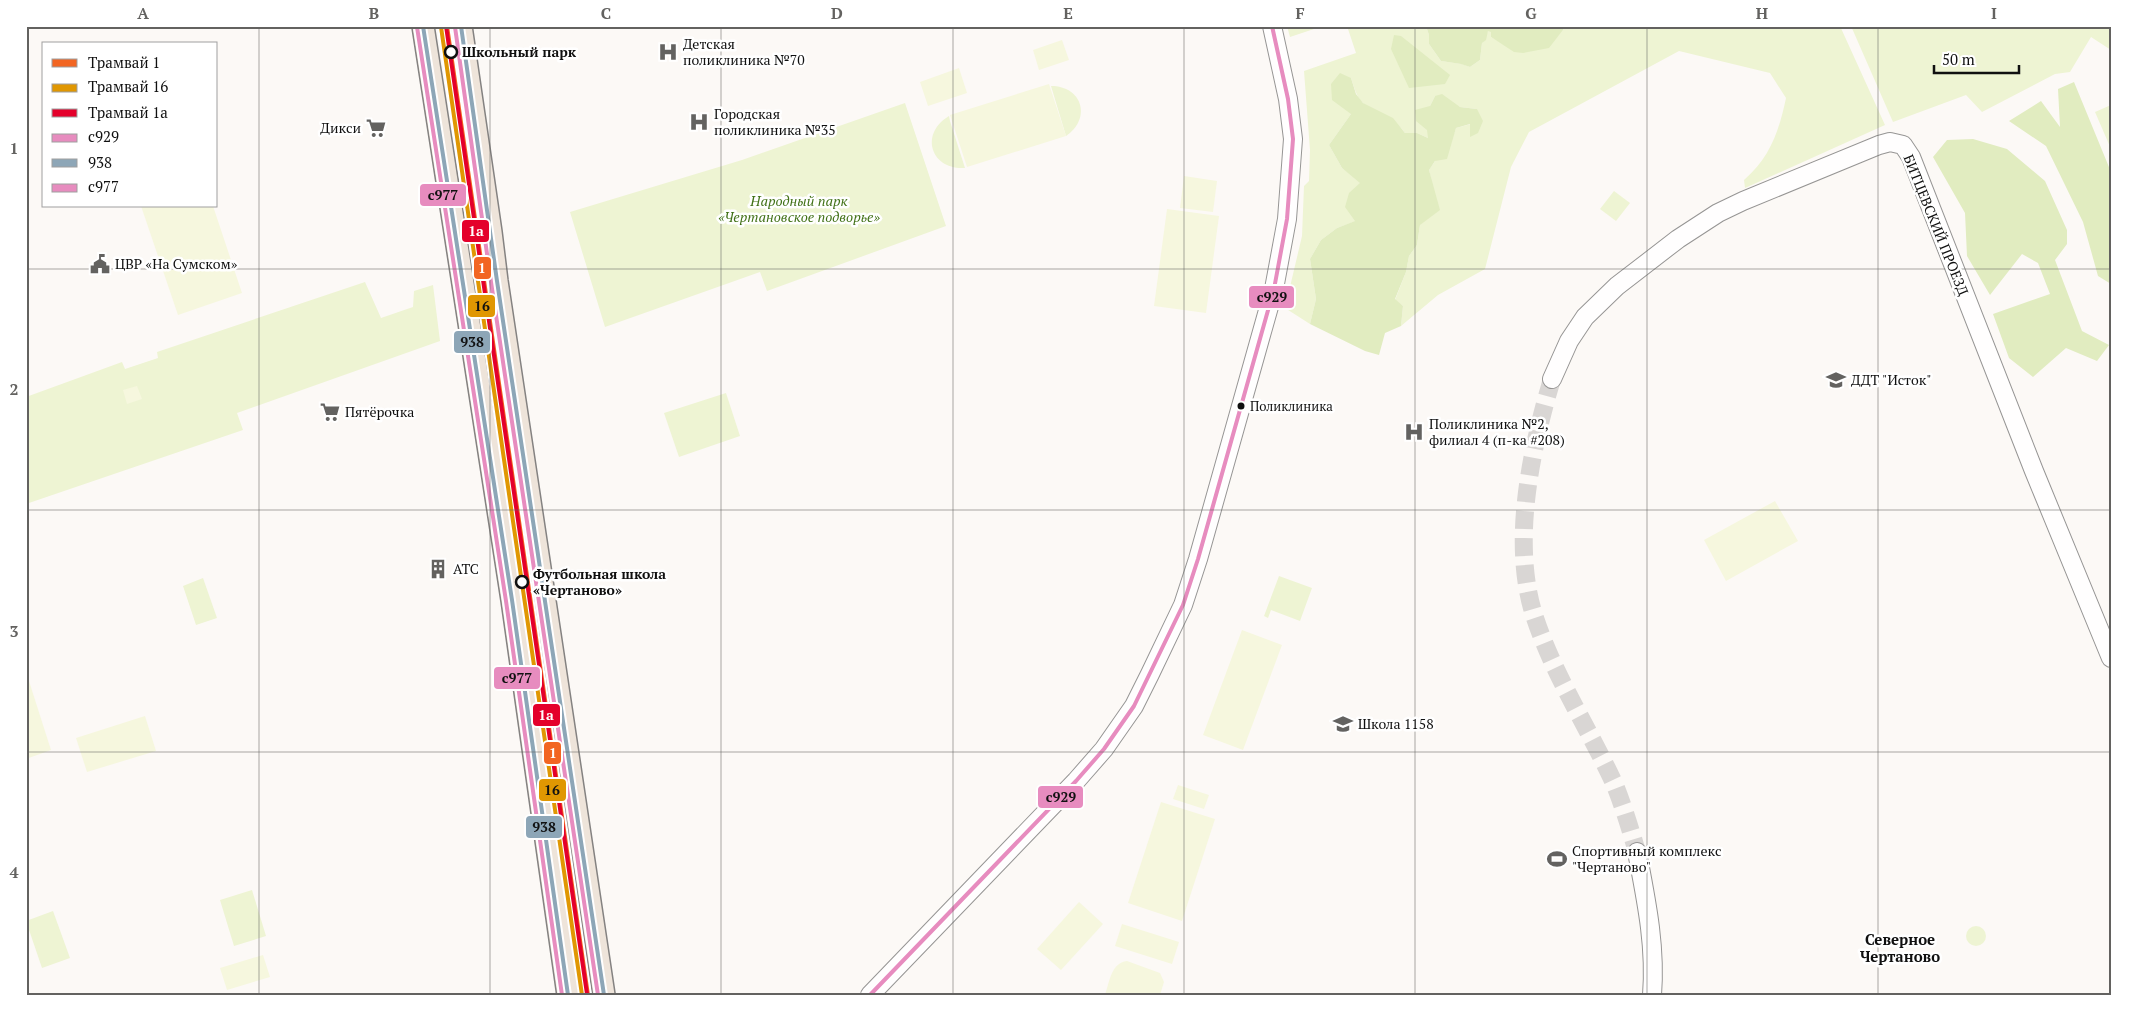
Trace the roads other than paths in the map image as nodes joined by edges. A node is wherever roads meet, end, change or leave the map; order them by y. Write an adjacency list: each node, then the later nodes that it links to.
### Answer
1 (424, 26): 5 (main road)
2 (461, 26): 4 (main road)
3 (1272, 26): 13 (street)
4 (495, 270): 5 (main road); 7 (main road)
5 (461, 274): 6 (main road)
6 (470, 334): 7 (main road); 11 (main road)
7 (506, 335): 12 (main road)
8 (1552, 379): 9 (street, БИТЦЕВСКИЙ ПРОЕЗД)
9 (2111, 658)
10 (1637, 852): 14 (street)
11 (568, 995)
12 (604, 995)
13 (870, 995)
14 (1652, 995)

